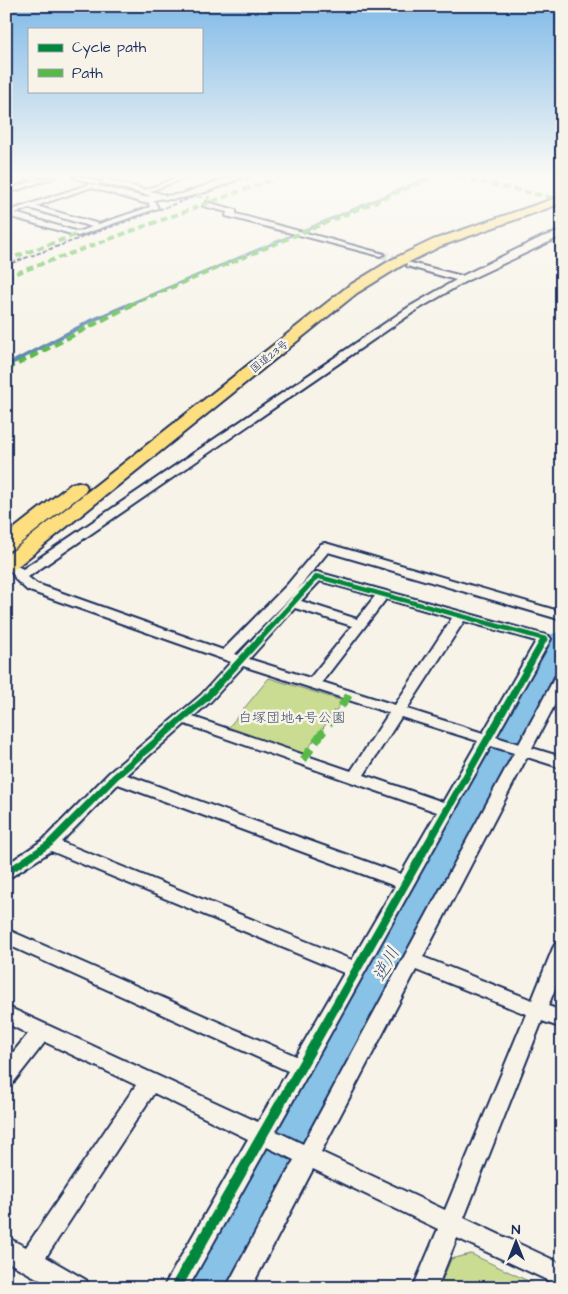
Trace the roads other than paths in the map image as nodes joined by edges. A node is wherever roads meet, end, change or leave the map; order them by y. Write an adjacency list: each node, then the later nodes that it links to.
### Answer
1 (317, 237): 5 (street)
2 (436, 237): 8 (highway, 国道23号)
3 (453, 237): 8 (highway, 国道23号)
4 (550, 237): 7 (street)
5 (380, 254)
6 (410, 264): 7 (street)
7 (463, 279): 8 (street)
8 (10, 561): 14 (street)
9 (383, 595): 10 (street); 11 (street); 13 (street)
10 (293, 603): 13 (street); 15 (street)
11 (460, 616): 18 (street); 20 (street)
12 (562, 616): 14 (street)
13 (360, 624): 17 (street)
14 (226, 655): 15 (street)
15 (242, 661): 17 (street); 19 (street)
16 (562, 677): 21 (street)
17 (313, 683): 18 (street)
18 (398, 710): 20 (street); 24 (street)
19 (184, 719): 23 (street); 24 (street)
20 (491, 740): 21 (street); 25 (street)
21 (521, 750): 22 (street); 31 (street)
22 (562, 763)
23 (115, 777): 26 (street); 28 (street)
24 (354, 778): 25 (street)
25 (448, 810): 28 (street)
26 (50, 844): 27 (street); 32 (street)
27 (6, 874)
28 (406, 883): 32 (street)
29 (6, 936): 37 (street)
30 (562, 948): 33 (street)
31 (411, 960): 33 (street); 41 (street)
32 (356, 970): 37 (street)
33 (536, 1010): 35 (street); 42 (street)
34 (6, 1014): 36 (street)
35 (562, 1020)
36 (42, 1031): 38 (street); 39 (street)
37 (300, 1067): 40 (street)
38 (6, 1077)
39 (150, 1082): 40 (street); 44 (street)
40 (266, 1137): 41 (street); 47 (street)
41 (305, 1155): 42 (street); 48 (street)
42 (452, 1223): 45 (street); 49 (street)
43 (6, 1248): 44 (street)
44 (30, 1261): 46 (street)
45 (562, 1276)
46 (78, 1288)
47 (176, 1288)
48 (238, 1288)
49 (425, 1288)

